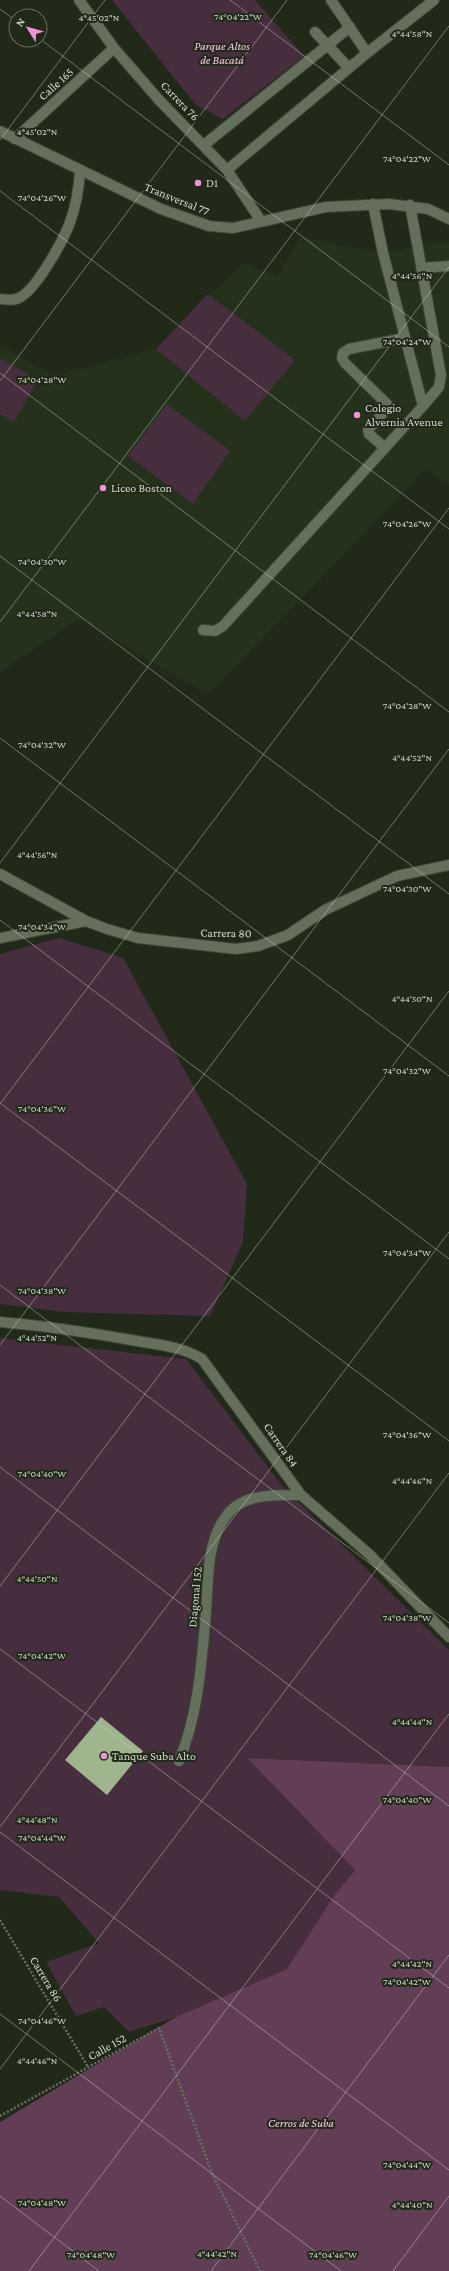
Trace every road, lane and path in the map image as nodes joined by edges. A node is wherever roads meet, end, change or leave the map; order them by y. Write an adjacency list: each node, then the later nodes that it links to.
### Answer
1 (79, 0): 7 (street, Carrera 76)
2 (331, 0): 4 (street)
3 (434, 0): 8 (street)
4 (350, 27): 6 (street); 8 (street)
5 (315, 32): 6 (street)
6 (327, 45): 9 (street); 12 (street)
7 (114, 48): 11 (street, Calle 165); 12 (street, Carrera 76)
8 (367, 53): 9 (street)
9 (349, 68): 14 (street)
10 (0, 131): 11 (street, Transversal 77)
11 (15, 139): 13 (street, Transversal 77)
12 (204, 145): 14 (street, Carrera 76)
13 (80, 170): 18 (street, Transversal 77); 21 (street)
14 (227, 170): 18 (street, Carrera 76)
15 (374, 204): 16 (street, Transversal 77); 18 (street, Transversal 77); 22 (street)
16 (410, 205): 17 (street, Transversal 77); 20 (street)
17 (449, 219)
18 (261, 221)
19 (449, 266): 20 (street)
20 (421, 268): 23 (street)
21 (0, 299)
22 (405, 338): 23 (street); 24 (street)
23 (423, 406): 24 (street)
24 (385, 448): 25 (street)
25 (203, 630)
26 (449, 865): 28 (street, Carrera 80)
27 (0, 874): 28 (street, Carrera 80)
28 (86, 921): 29 (street)
29 (0, 938)
30 (0, 1322): 31 (street, Carrera 84)
31 (301, 1495): 32 (street, Carrera 84); 33 (street, Diagonal 152)
32 (449, 1637)
33 (179, 1761)
34 (0, 1920): 35 (path, Carrera 86)
35 (88, 2067): 36 (path, Calle 152); 37 (path, Calle 152)
36 (0, 2116)
37 (260, 2271)

